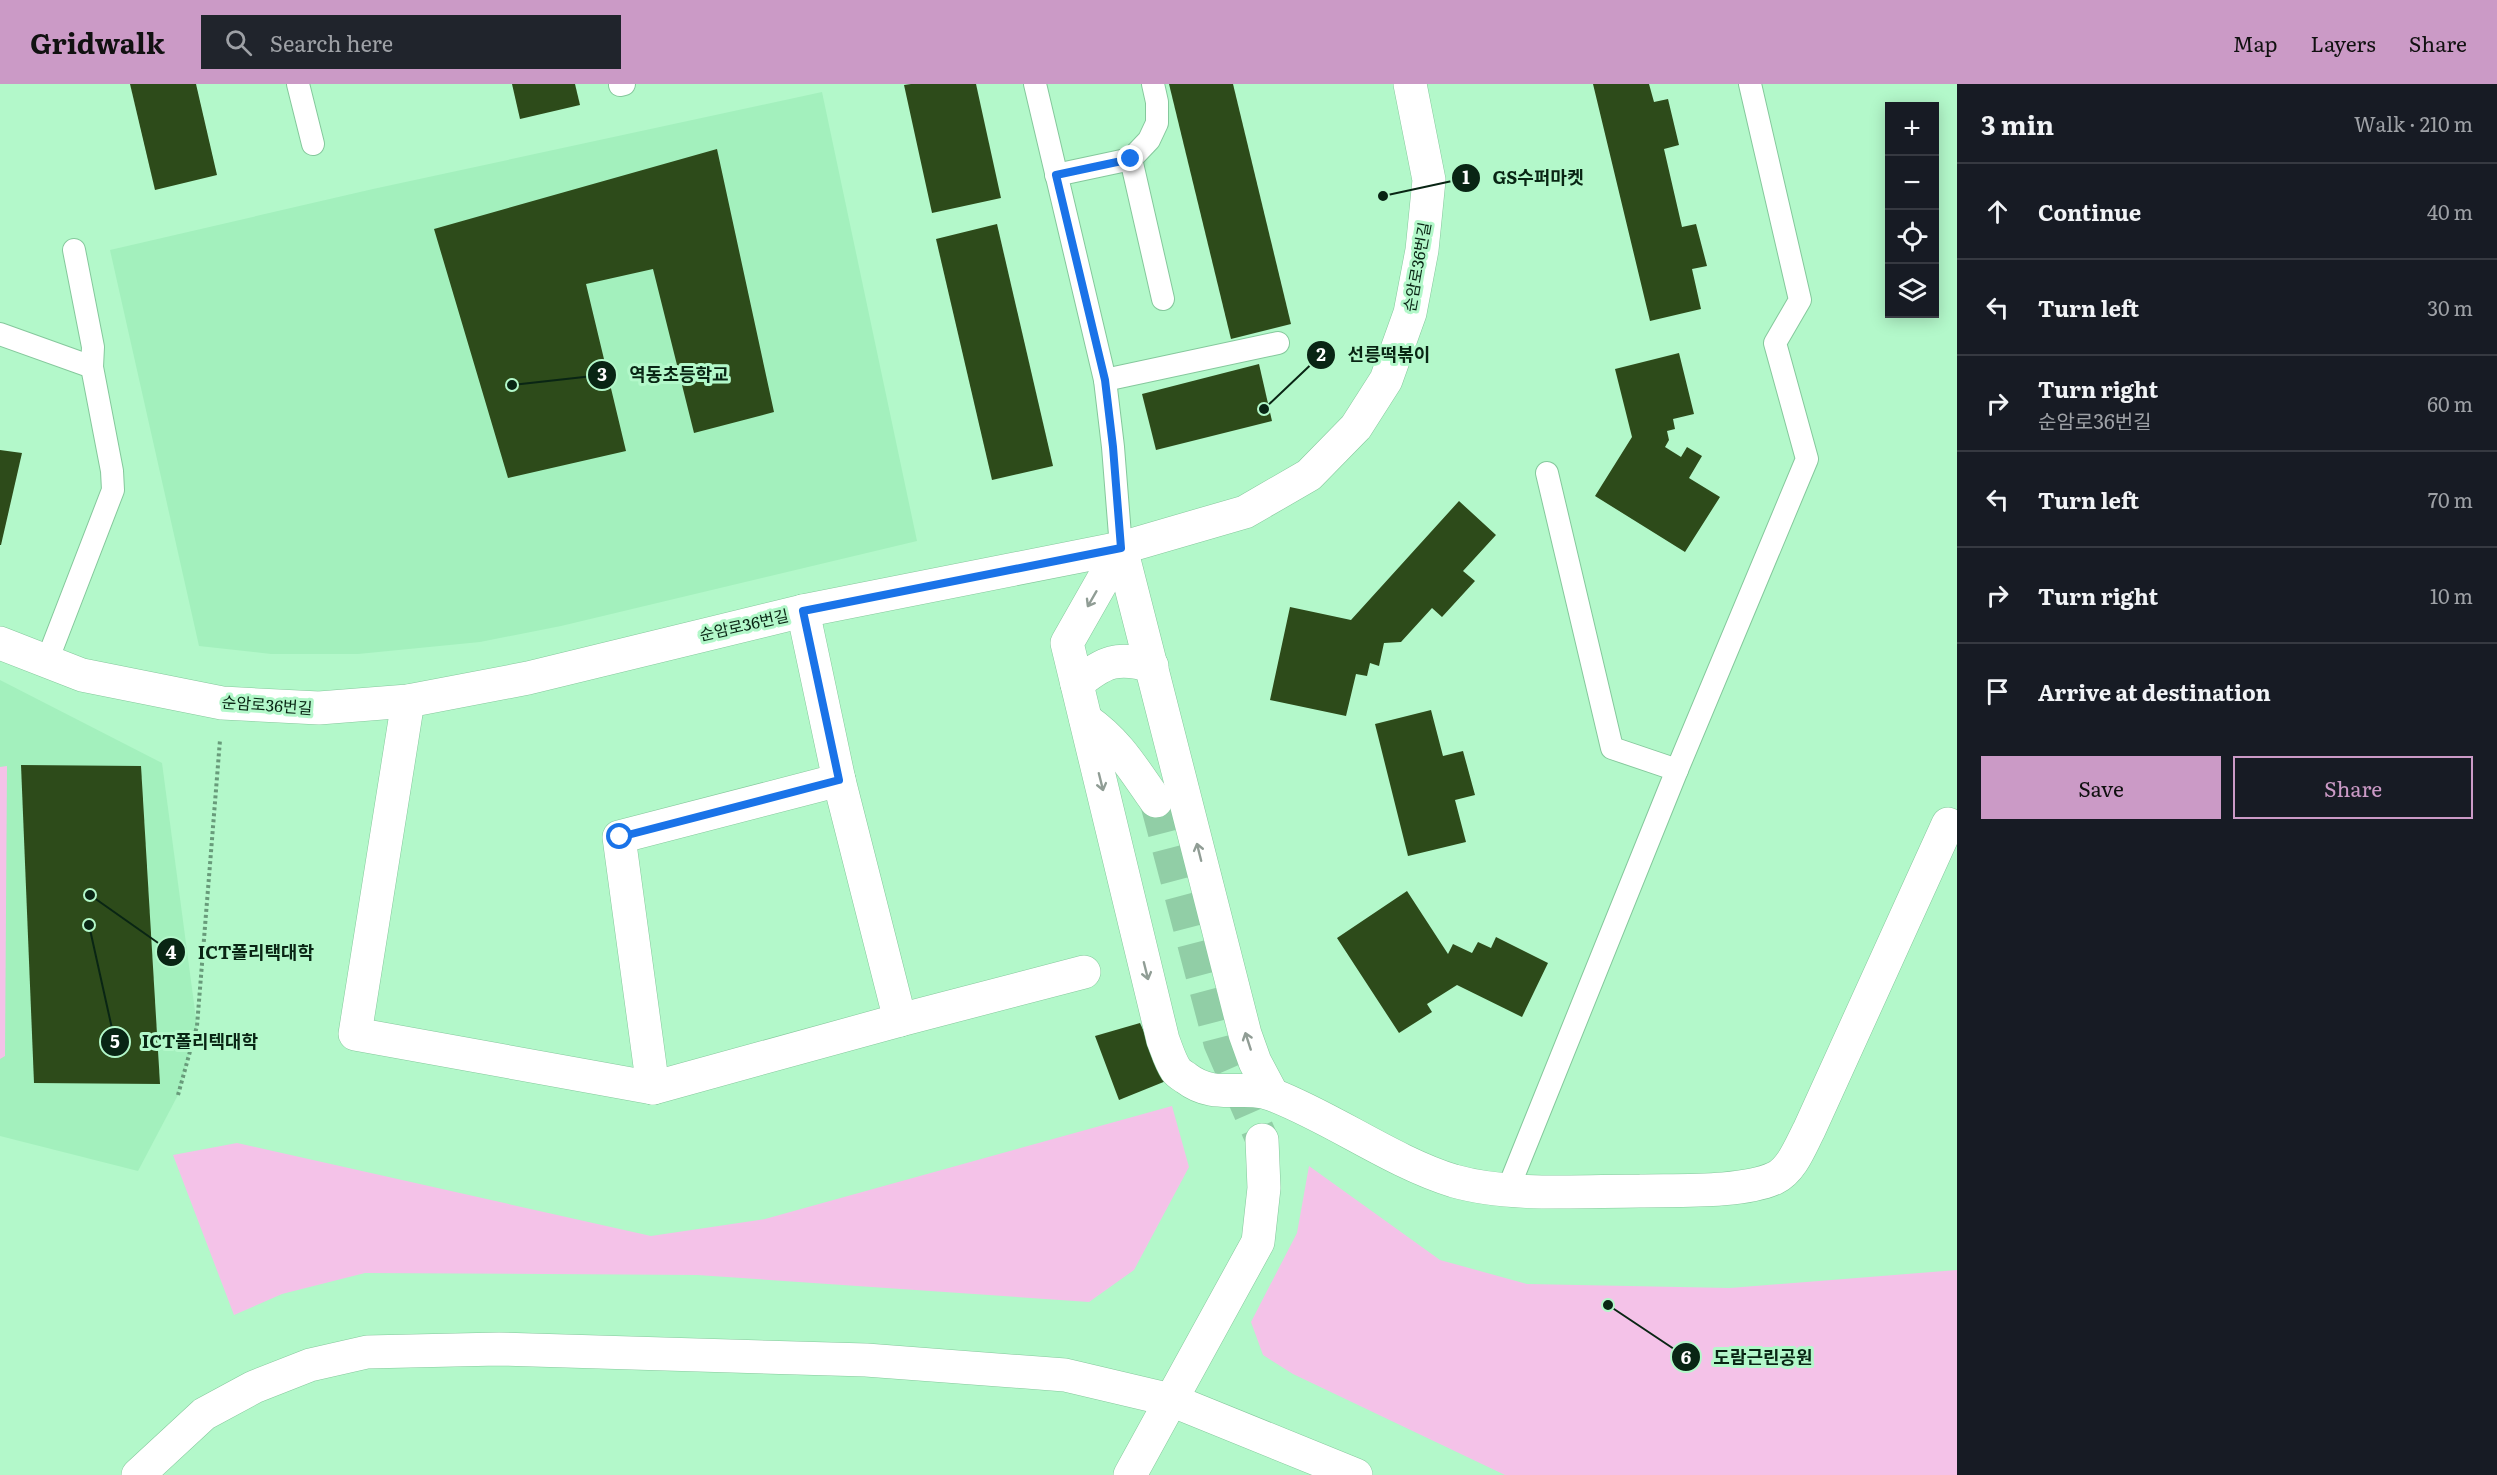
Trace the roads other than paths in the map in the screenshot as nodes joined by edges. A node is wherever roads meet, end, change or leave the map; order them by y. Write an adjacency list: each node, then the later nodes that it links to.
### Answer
1 (297, 84): 6 (lane)
2 (1035, 84): 8 (lane)
3 (1153, 84): 7 (lane)
4 (1410, 84): 16 (street, 순암로36번길)
5 (1750, 84): 25 (lane)
6 (313, 144)
7 (1131, 159): 8 (lane); 10 (lane)
8 (1056, 175): 14 (lane)
9 (74, 250): 13 (lane)
10 (1163, 299)
11 (0, 334): 13 (lane)
12 (1278, 343): 14 (lane)
13 (92, 367): 19 (lane)
14 (1105, 380): 16 (lane)
15 (1546, 473): 25 (lane)
16 (1121, 548): 17 (street, 순암로36번길); 20 (street); 21 (street, one-way to 21)
17 (803, 611): 22 (street, 순암로36번길); 26 (street)
18 (0, 643): 19 (street, 순암로36번길)
19 (47, 661): 22 (street, 순암로36번길)
20 (1152, 666): 21 (street); 23 (street)
21 (1077, 684): 24 (street)
22 (408, 701): 30 (street)
23 (1164, 712): 24 (street); 31 (street, one-way to 23)
24 (1086, 720): 31 (street, one-way to 31)
25 (1677, 770): 33 (lane)
26 (839, 780): 29 (street); 30 (street)
27 (1948, 824): 33 (street)
28 (1084, 972): 29 (street)
29 (900, 1020): 30 (street)
30 (652, 1088)
31 (1272, 1094): 33 (street)
32 (1262, 1140): 34 (street)
33 (1508, 1189)
34 (1171, 1400): 35 (street); 36 (street); 37 (street)
35 (138, 1475)
36 (1130, 1475)
37 (1356, 1475)

